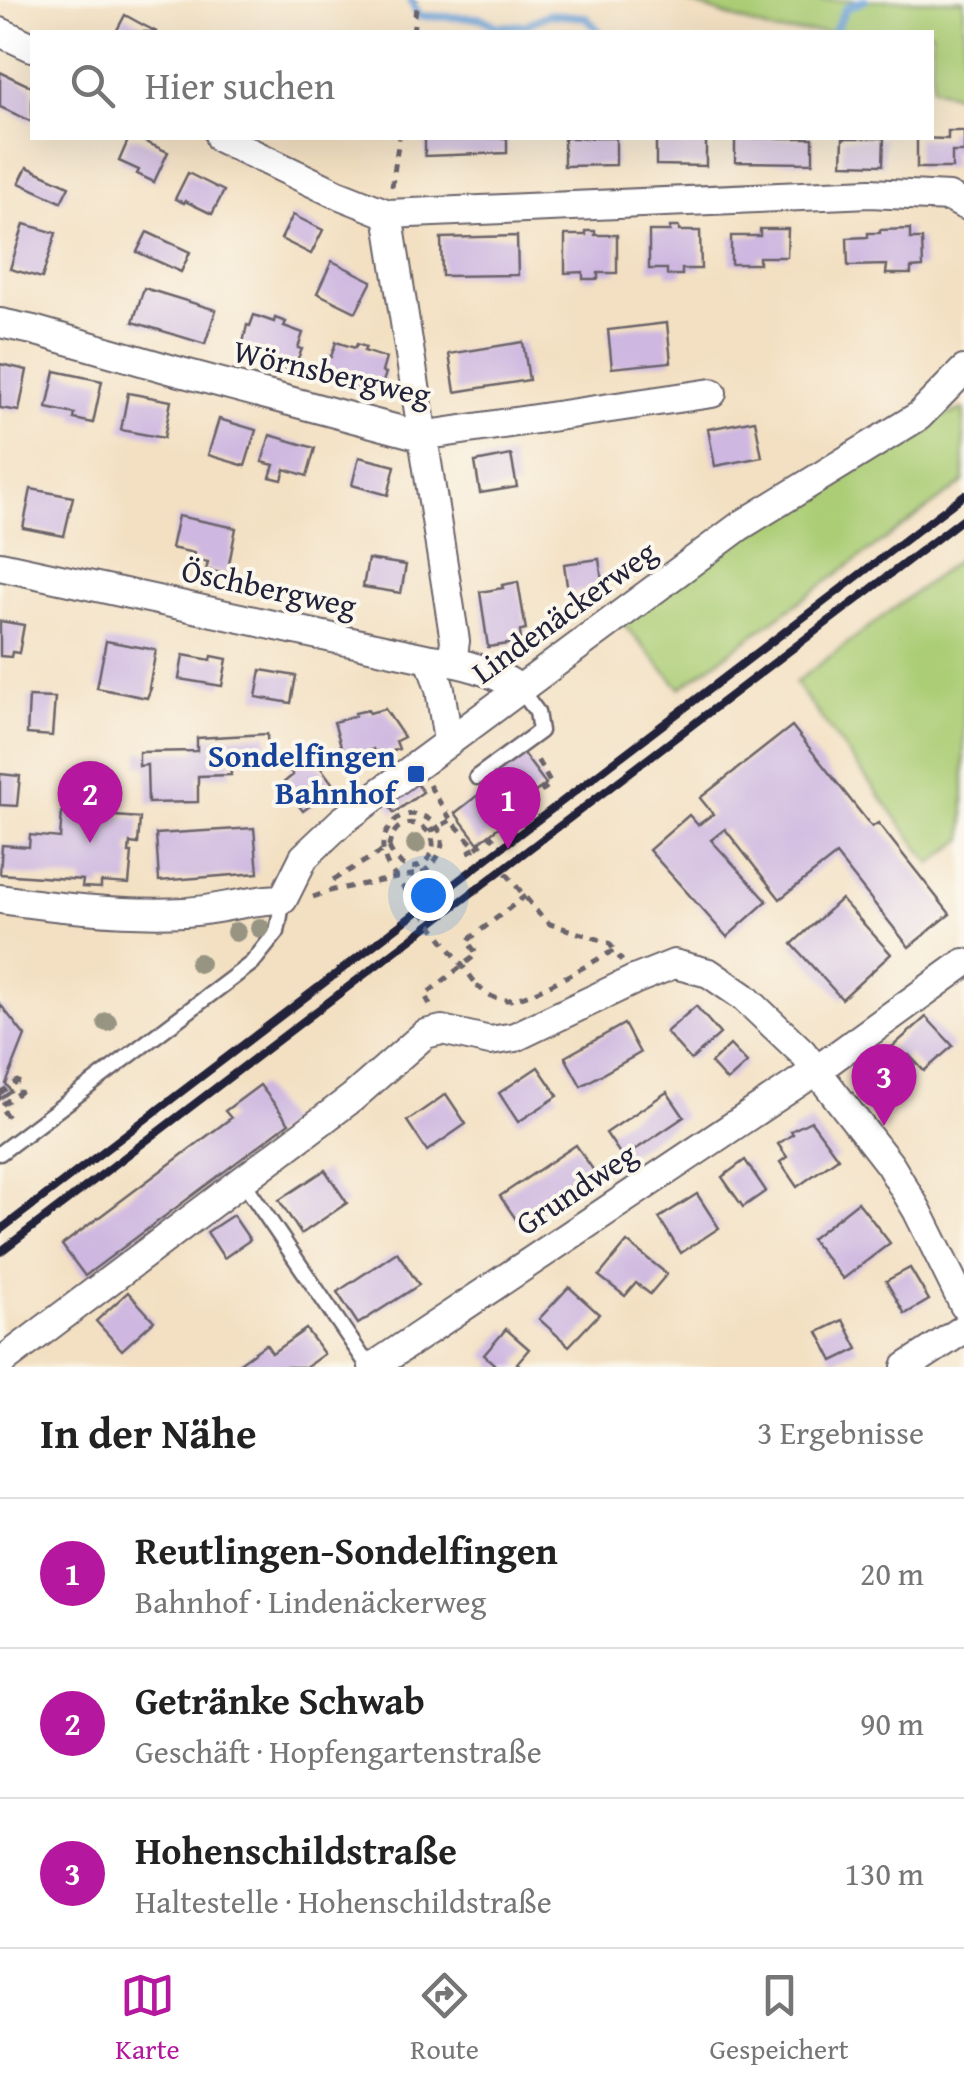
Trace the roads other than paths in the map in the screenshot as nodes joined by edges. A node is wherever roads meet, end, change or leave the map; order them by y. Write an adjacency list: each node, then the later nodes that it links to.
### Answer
1 (0, 32): 2 (street)
2 (30, 46)
3 (224, 140): 5 (street)
4 (964, 205): 5 (street)
5 (388, 214): 9 (street)
6 (0, 323): 9 (street, Wörnsbergweg)
7 (964, 370): 12 (street, Lindenäckerweg)
8 (712, 392): 9 (street, Wörnsbergweg)
9 (421, 436): 11 (street)
10 (0, 566): 11 (street, Öschbergweg)
11 (441, 660): 12 (street, Öschbergweg); 13 (street)
12 (520, 688): 13 (street, Lindenäckerweg); 14 (lane)
13 (448, 741): 16 (street, Lindenäckerweg)
14 (478, 776)
15 (0, 899): 16 (street)
16 (283, 899): 19 (lane)
17 (964, 962): 18 (street, Grundweg)
18 (818, 1070): 20 (street); 21 (street); 24 (street, Grundweg)
19 (0, 1153)
20 (242, 1180): 23 (street); 24 (lane, Grundweg)
21 (964, 1305)
22 (964, 1329): 25 (street)
23 (0, 1362)
24 (371, 1367)
25 (906, 1367)

